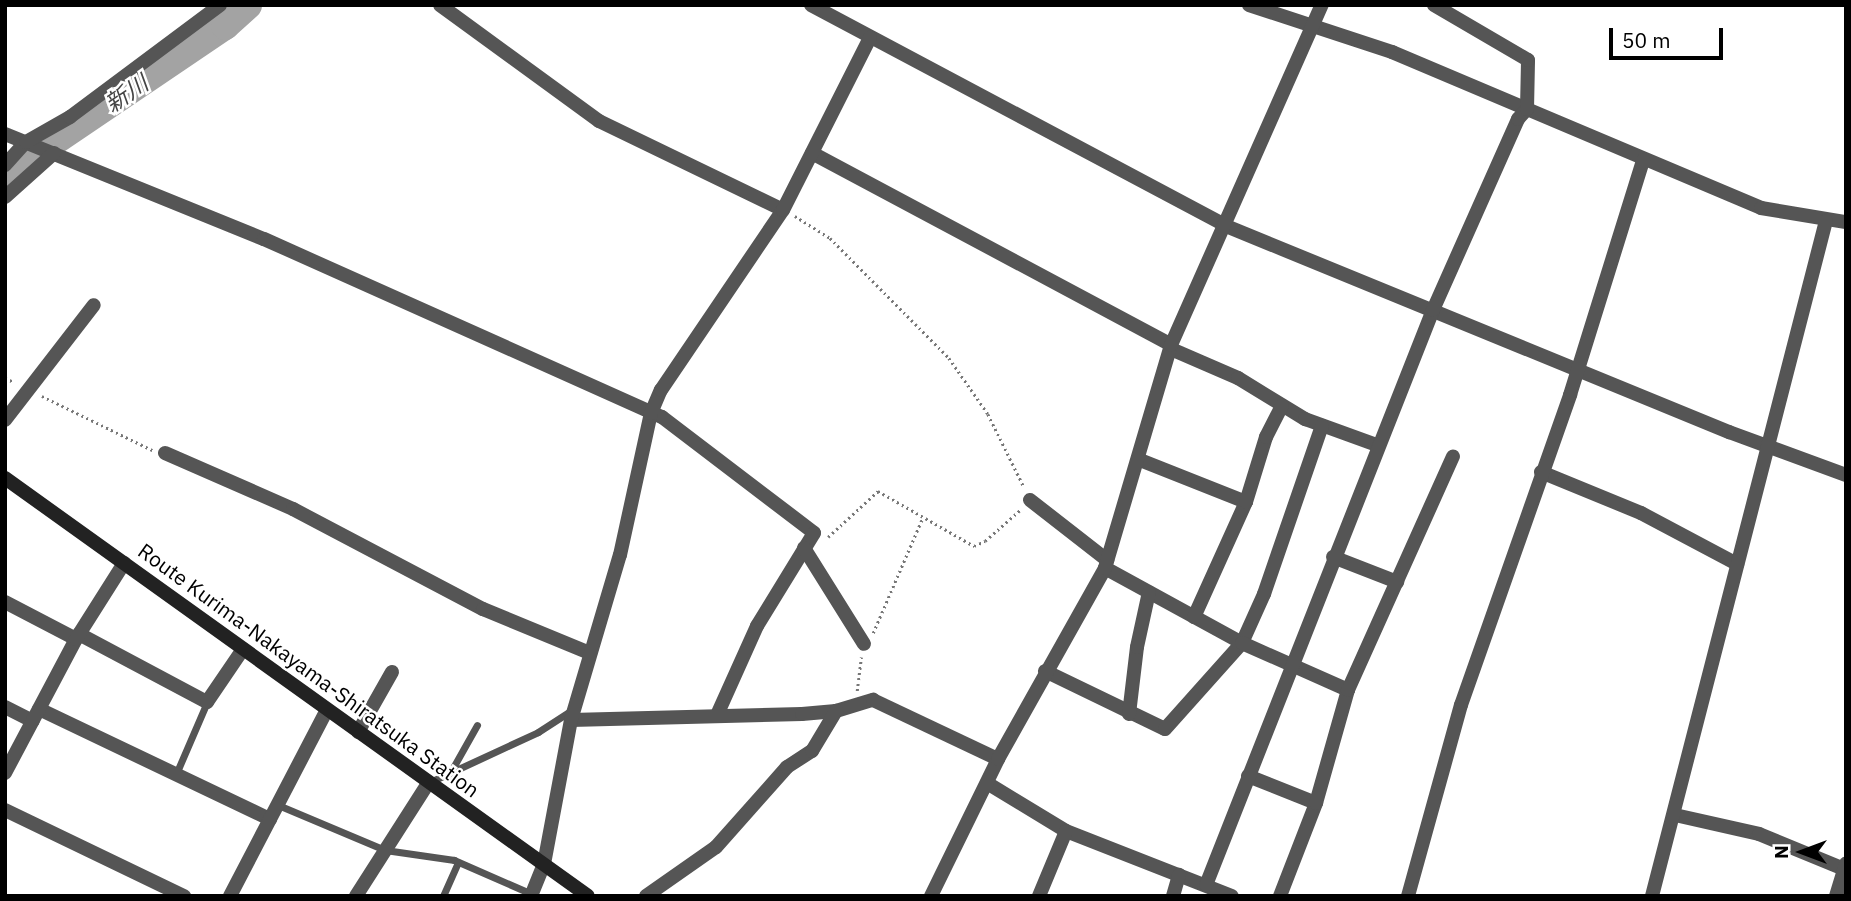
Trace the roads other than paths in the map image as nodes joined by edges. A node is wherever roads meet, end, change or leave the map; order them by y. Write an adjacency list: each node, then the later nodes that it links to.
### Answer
1 (220, 5): 11 (street)
2 (440, 5): 17 (street)
3 (811, 5): 8 (street)
4 (1250, 5): 7 (street)
5 (1322, 5): 7 (street)
6 (1434, 5): 9 (street)
7 (1315, 26): 9 (street); 20 (street)
8 (870, 38): 13 (street); 20 (street)
9 (1527, 109): 14 (street); 22 (street)
10 (5, 134): 11 (street)
11 (26, 143): 12 (street); 15 (street)
12 (54, 153): 16 (street); 26 (street)
13 (812, 153): 17 (street); 23 (street)
14 (1643, 160): 18 (street); 24 (street)
15 (5, 165)
16 (5, 197)
17 (783, 210): 26 (street)
18 (1826, 221): 19 (street); 30 (street)
19 (1846, 222)
20 (1226, 226): 22 (street); 23 (street)
21 (94, 305): 27 (street)
22 (1433, 310): 24 (street); 29 (street)
23 (1171, 347): 25 (street); 33 (street)
24 (1577, 367): 30 (street); 34 (street)
25 (1282, 406): 28 (street); 38 (street)
26 (651, 413): 39 (street); 52 (street)
27 (5, 420)
28 (1322, 426): 29 (street); 49 (street)
29 (1377, 444): 40 (street)
30 (1769, 444): 35 (street); 43 (street)
31 (165, 453): 52 (street)
32 (1453, 456): 44 (street)
33 (1140, 460): 38 (street); 42 (street)
34 (1541, 472): 43 (street); 98 (street)
35 (1846, 475)
36 (5, 478): 41 (main road, Route Kurima-Nakayama-Shiratsuka Station)
37 (1030, 500): 42 (street)
38 (1246, 502): 47 (street)
39 (804, 548): 50 (street); 64 (street)
40 (1333, 558): 44 (street); 53 (street)
41 (124, 563): 48 (street); 51 (main road, Route Kurima-Nakayama-Shiratsuka Station)
42 (1106, 564): 45 (street); 54 (street)
43 (1737, 564): 77 (street)
44 (1397, 582): 56 (street)
45 (1149, 592): 47 (street); 62 (street)
46 (5, 602): 48 (street)
47 (1194, 617): 49 (street)
48 (77, 637): 57 (street); 63 (street)
49 (1242, 643): 53 (street); 62 (street)
50 (864, 644)
51 (243, 649): 57 (street); 59 (main road, Route Kurima-Nakayama-Shiratsuka Station)
52 (590, 653): 61 (street)
53 (1292, 666): 56 (street); 71 (street)
54 (1045, 671): 62 (street); 67 (street)
55 (392, 672): 66 (street)
56 (1348, 690): 74 (street)
57 (207, 702): 70 (lane)
58 (5, 707): 63 (street)
59 (327, 710): 66 (main road, Route Kurima-Nakayama-Shiratsuka Station); 75 (street)
60 (836, 711): 64 (street); 67 (street); 92 (street)
61 (573, 714): 64 (street); 69 (lane); 82 (street)
62 (1129, 714)
63 (36, 715): 68 (street); 70 (street)
64 (717, 715)
65 (477, 725): 69 (lane)
66 (358, 732): 72 (main road, Route Kurima-Nakayama-Shiratsuka Station)
67 (998, 759): 73 (street)
68 (5, 773)
69 (450, 773): 72 (lane)
70 (176, 774): 78 (street)
71 (1248, 776): 74 (street); 85 (street)
72 (429, 782): 80 (street); 82 (main road, Route Kurima-Nakayama-Shiratsuka Station)
73 (987, 783): 79 (street); 93 (street)
74 (1316, 803): 97 (street)
75 (278, 804): 78 (street); 80 (lane)
76 (5, 810): 87 (street)
77 (1675, 815): 83 (street); 99 (street)
78 (270, 819): 88 (street)
79 (1066, 831): 84 (street); 94 (street)
80 (385, 850): 81 (lane); 89 (street)
81 (458, 862): 86 (lane); 90 (lane)
82 (544, 863): 86 (street); 91 (main road, Route Kurima-Nakayama-Shiratsuka Station)
83 (1845, 867): 100 (street)
84 (1179, 875): 85 (street); 95 (street)
85 (1206, 885): 96 (street)
86 (531, 895)
87 (184, 896)
88 (230, 896)
89 (356, 896)
90 (443, 896)
91 (588, 896)
92 (646, 896)
93 (931, 896)
94 (1040, 896)
95 (1173, 896)
96 (1232, 896)
97 (1280, 896)
98 (1408, 896)
99 (1652, 896)
100 (1836, 896)

